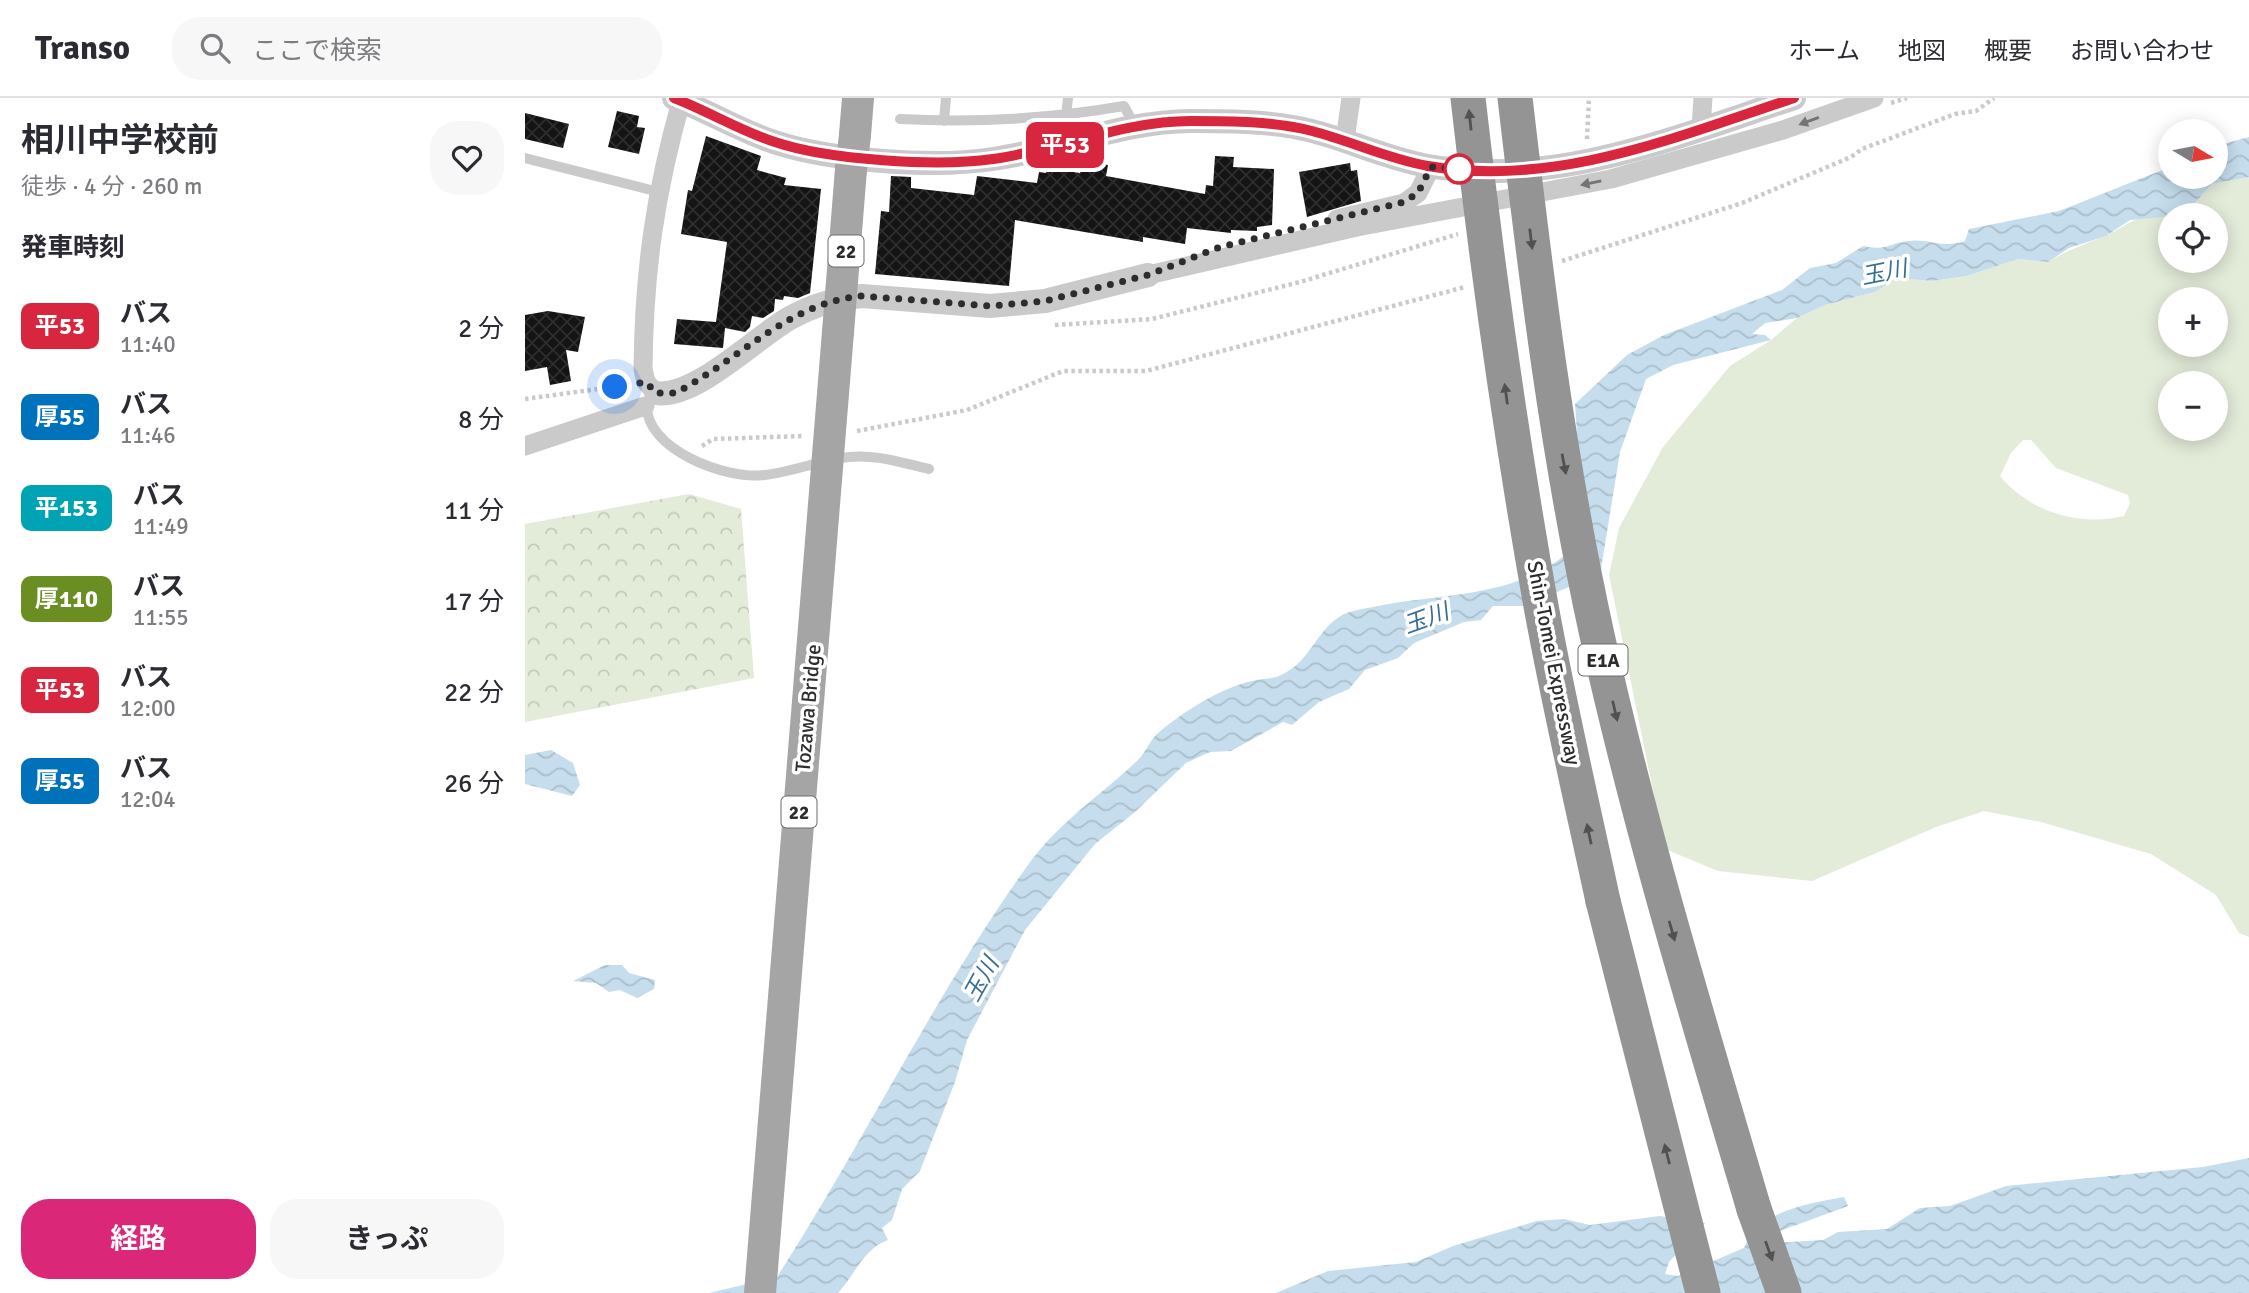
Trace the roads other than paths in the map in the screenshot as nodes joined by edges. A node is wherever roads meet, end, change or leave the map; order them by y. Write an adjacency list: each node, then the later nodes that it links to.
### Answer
1 (858, 98): 21 (main road, 22, bridge)
2 (946, 98): 13 (lane)
3 (1068, 98): 11 (lane)
4 (1350, 98): 16 (street)
5 (1468, 98): 26 (highway, Shin-Tomei Expressway / E1A, one-way to 5, bridge)
6 (1515, 98): 27 (highway, E1A, one-way to 27, bridge)
7 (1703, 98): 15 (street)
8 (1794, 98): 15 (street)
9 (1874, 98): 20 (street, one-way to 20)
10 (679, 99): 14 (street); 19 (street)
11 (1066, 116): 13 (lane); 14 (lane)
12 (900, 119): 13 (lane)
13 (944, 121)
14 (1135, 126): 16 (street)
15 (1701, 129): 18 (street)
16 (1345, 140): 18 (street)
17 (525, 158): 19 (lane)
18 (1431, 167): 20 (street)
19 (659, 192): 22 (street)
20 (1148, 275): 21 (street)
21 (841, 298): 22 (street); 25 (main road, Tozawa Bridge / 22, bridge)
22 (649, 394): 23 (street); 24 (lane)
23 (525, 446)
24 (929, 469)
25 (760, 1293)
26 (1703, 1293)
27 (1784, 1293)

